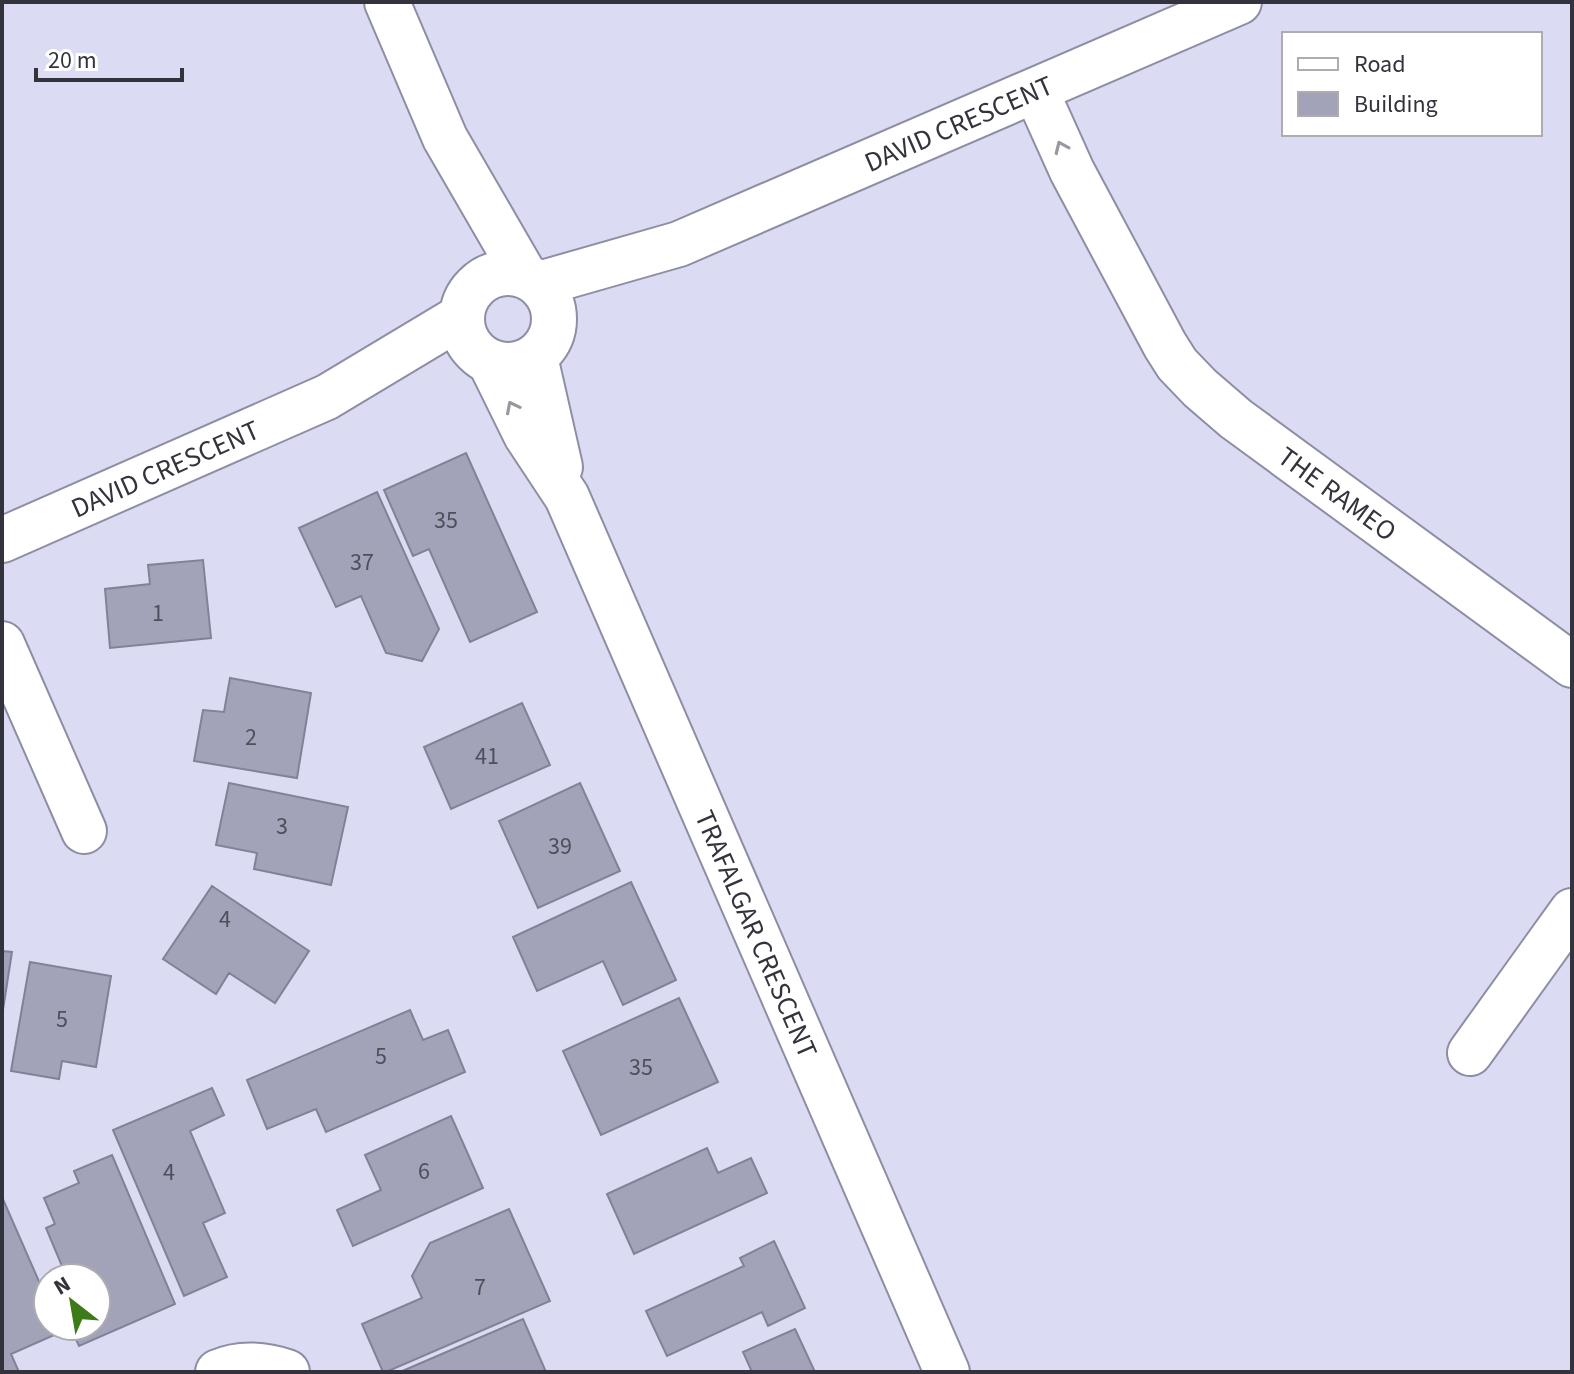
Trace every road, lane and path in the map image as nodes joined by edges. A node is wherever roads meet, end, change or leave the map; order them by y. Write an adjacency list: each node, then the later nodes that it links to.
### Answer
1 (387, 2): 5 (street)
2 (1239, 2): 3 (street, DAVID CRESCENT)
3 (1188, 12): 4 (street, DAVID CRESCENT)
4 (1050, 85): 6 (street, DAVID CRESCENT); 13 (street, THE RAMEO)
5 (445, 138): 7 (street); 8 (street, TRAFALGAR CRESCENT)
6 (679, 244): 7 (street, DAVID CRESCENT); 9 (street, DAVID CRESCENT)
7 (532, 280): 8 (street); 9 (street)
8 (478, 328): 9 (street); 10 (street, TRAFALGAR CRESCENT, one-way to 8); 11 (street, DAVID CRESCENT)
9 (545, 340): 10 (street, TRAFALGAR CRESCENT)
10 (567, 497): 19 (street, TRAFALGAR CRESCENT)
11 (2, 540)
12 (2, 644): 14 (street)
13 (1572, 665)
14 (84, 831)
15 (1572, 911): 16 (street)
16 (1470, 1053)
17 (218, 1372): 18 (street)
18 (287, 1372)
19 (947, 1372)

